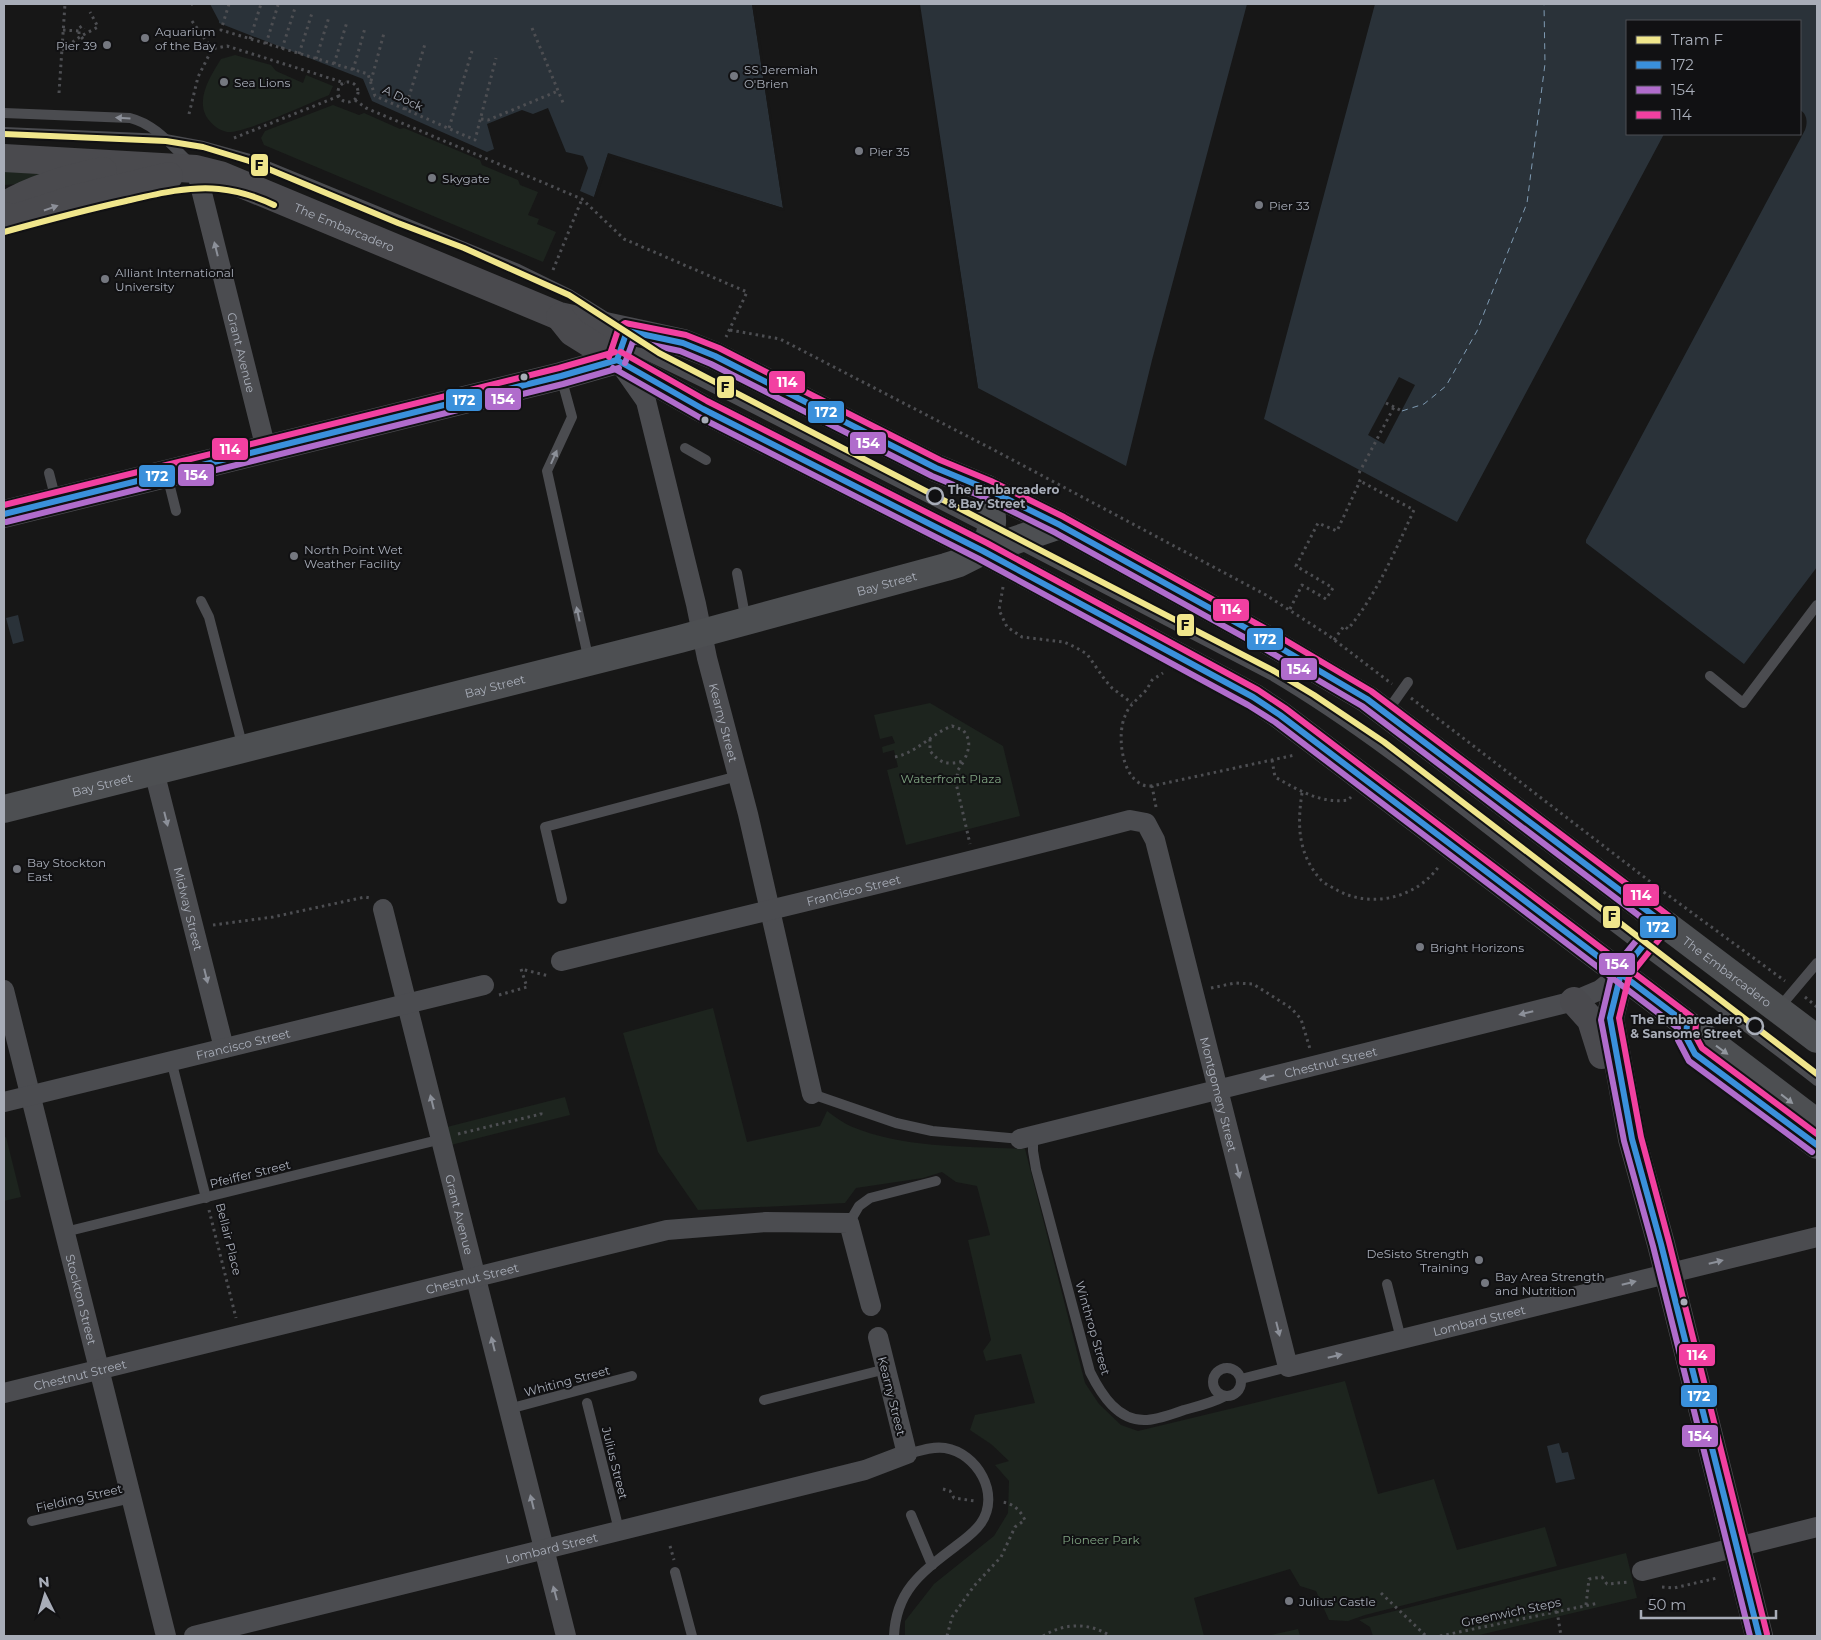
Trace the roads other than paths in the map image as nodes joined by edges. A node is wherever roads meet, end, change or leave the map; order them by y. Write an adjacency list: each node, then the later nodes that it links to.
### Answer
1 (4, 113): 3 (lane, one-way to 1)
2 (4, 132): 3 (lane)
3 (165, 139): 6 (lane); 9 (lane)
4 (4, 158): 5 (street, The Embarcadero)
5 (128, 165): 6 (street, The Embarcadero); 7 (street)
6 (196, 169): 8 (street, one-way to 6); 9 (street, The Embarcadero); 12 (street, Grant Avenue, one-way to 6)
7 (4, 206)
8 (4, 216)
9 (622, 345): 10 (street); 16 (street, The Embarcadero); 21 (lane, The Embarcadero); 21 (street, The Embarcadero); 26 (street, Kearny Street)
10 (561, 376): 12 (street); 27 (lane, one-way to 10)
11 (685, 448): 13 (lane)
12 (266, 449): 15 (street)
13 (706, 460)
14 (49, 473): 17 (lane)
15 (167, 474): 17 (street); 18 (lane)
16 (987, 489): 20 (main road, The Embarcadero); 21 (main road)
17 (57, 501): 19 (street)
18 (176, 511)
19 (4, 514)
20 (1060, 526): 21 (main road, Bay Street); 30 (main road, The Embarcadero)
21 (996, 541): 25 (main road, Bay Street); 40 (lane, The Embarcadero); 43 (main road, The Embarcadero)
22 (737, 573): 25 (lane)
23 (201, 601): 31 (lane)
24 (1817, 604): 28 (lane)
25 (746, 622): 26 (main road, Bay Street)
26 (702, 633): 27 (main road, Bay Street); 33 (street, Kearny Street)
27 (589, 662): 31 (main road, Bay Street)
28 (1710, 676)
29 (1408, 682): 30 (lane)
30 (1386, 714): 39 (main road, The Embarcadero)
31 (244, 749): 32 (main road, Bay Street)
32 (154, 772): 34 (main road, Bay Street); 51 (street, Midway Street, one-way to 51)
33 (738, 776): 36 (lane); 38 (street, Kearny Street)
34 (4, 809)
35 (1151, 817): 38 (street, Francisco Street); 54 (street, Montgomery Street)
36 (562, 900)
37 (383, 909): 47 (street, Grant Avenue)
38 (771, 909): 41 (street, Francisco Street); 55 (street, Kearny Street)
39 (1662, 922): 40 (street, Chestnut Street); 48 (main road, The Embarcadero)
40 (1642, 947): 43 (street, Chestnut Street); 53 (lane, The Embarcadero)
41 (561, 961)
42 (1817, 963): 48 (lane)
43 (1621, 973): 46 (street, Chestnut Street); 49 (main road, The Embarcadero); 61 (street)
44 (4, 990): 56 (street, Stockton Street)
45 (490, 990): 47 (street, Francisco Street)
46 (1574, 1001): 54 (street, Chestnut Street, one-way to 54); 61 (street)
47 (407, 1003): 51 (street, Francisco Street); 60 (street, Grant Avenue, one-way to 47)
48 (1779, 1009): 50 (main road, The Embarcadero)
49 (1687, 1024): 58 (main road, The Embarcadero, one-way to 58); 62 (main road)
50 (1817, 1038)
51 (224, 1048): 52 (street, Francisco Street)
52 (171, 1060): 56 (street, Francisco Street); 64 (lane, Bellair Place)
53 (1817, 1081)
54 (1218, 1090): 59 (street, Chestnut Street); 74 (street, Montgomery Street, one-way to 74)
55 (812, 1094): 59 (lane)
56 (30, 1095): 57 (street, Francisco Street); 66 (street, Stockton Street)
57 (4, 1102)
58 (1817, 1123)
59 (1027, 1137): 80 (lane, Winthrop Street)
60 (442, 1139): 64 (lane, Pfeiffer Street); 69 (street, Grant Avenue)
61 (1632, 1139): 68 (street)
62 (1817, 1145)
63 (936, 1181): 65 (lane)
64 (206, 1198): 66 (lane, Pfeiffer Street)
65 (849, 1223): 69 (street, Chestnut Street); 71 (street)
66 (65, 1232): 75 (street, Stockton Street)
67 (1817, 1237): 68 (street, Lombard Street, one-way to 67)
68 (1669, 1274): 73 (street, Lombard Street, one-way to 68); 90 (street)
69 (476, 1278): 75 (street, Chestnut Street); 83 (street, Grant Avenue, one-way to 69)
70 (1388, 1284): 73 (lane)
71 (871, 1306)
72 (878, 1338): 76 (street, Kearny Street)
73 (1401, 1339): 74 (street, Lombard Street, one-way to 73)
74 (1288, 1367): 78 (lane)
75 (99, 1368): 79 (street, Chestnut Street); 85 (street, Stockton Street)
76 (886, 1369): 81 (lane); 84 (street, Kearny Street)
77 (632, 1376): 83 (lane, Whiting Street)
78 (1241, 1379): 80 (lane); 80 (lane)
79 (4, 1393)
80 (1225, 1396)
81 (764, 1400)
82 (587, 1403): 89 (lane, Julius Street)
83 (509, 1409): 91 (street, Grant Avenue, one-way to 83)
84 (907, 1454): 89 (street, Lombard Street); 92 (lane)
85 (132, 1498): 87 (lane, Fielding Street); 95 (street, Stockton Street)
86 (912, 1514): 92 (lane)
87 (32, 1522)
88 (1817, 1527): 90 (street)
89 (619, 1530): 91 (street, Lombard Street)
90 (1737, 1547): 94 (street); 100 (street)
91 (544, 1549): 96 (street, Lombard Street); 97 (street, Grant Avenue, one-way to 91)
92 (932, 1565): 99 (lane)
93 (675, 1572): 98 (lane)
94 (1637, 1576)
95 (166, 1636)
96 (194, 1636)
97 (566, 1636)
98 (692, 1636)
99 (894, 1636)
100 (1759, 1636)

